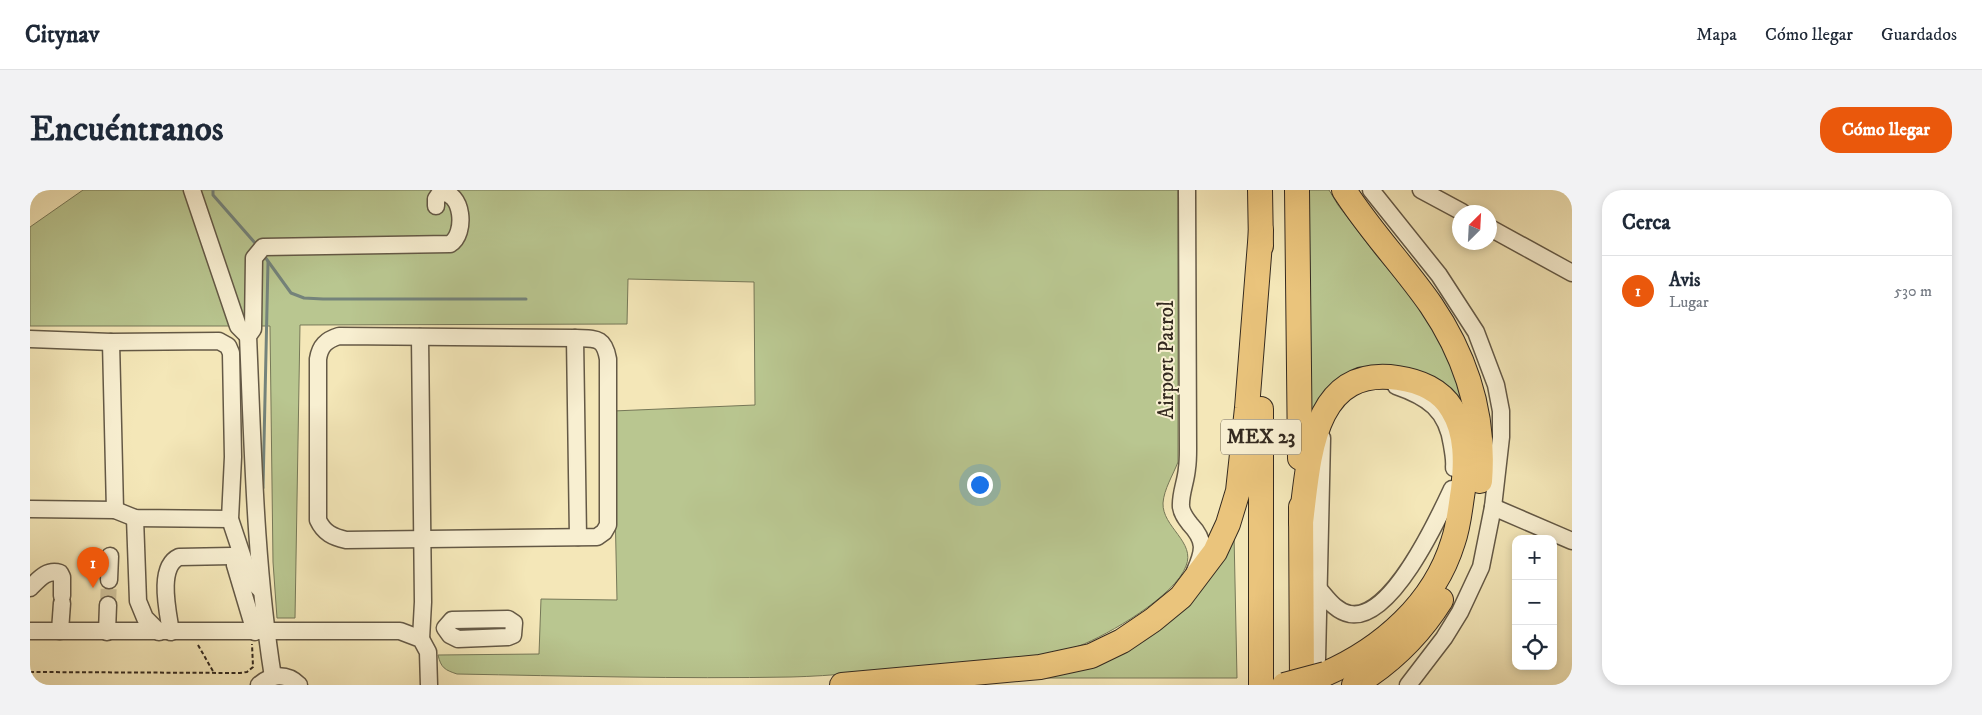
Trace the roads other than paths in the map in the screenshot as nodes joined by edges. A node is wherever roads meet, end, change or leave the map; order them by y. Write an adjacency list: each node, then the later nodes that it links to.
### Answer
1 (192, 190): 13 (street)
2 (1187, 190): 39 (street, Airport Patrol)
3 (1260, 190): 10 (highway, MEX 23)
4 (1297, 190): 25 (highway, MEX 23)
5 (1344, 190): 56 (highway)
6 (1371, 190): 21 (street)
7 (1421, 190): 9 (street)
8 (436, 206): 13 (street)
9 (1452, 207)
10 (1261, 230): 39 (highway); 53 (highway, MEX 23)
11 (1497, 232): 12 (street)
12 (1572, 273)
13 (248, 336): 38 (street)
14 (420, 337): 15 (street); 30 (street); 30 (street)
15 (575, 338): 29 (street); 29 (street)
16 (30, 340): 17 (street)
17 (111, 342): 23 (street); 26 (street)
18 (1370, 377): 19 (highway); 20 (street); 34 (highway)
19 (1323, 415): 25 (highway); 37 (street)
20 (1452, 489): 34 (street); 37 (street)
21 (1493, 507): 28 (street); 57 (street)
22 (30, 509): 23 (street)
23 (115, 510): 24 (street)
24 (135, 518): 26 (street); 45 (street)
25 (1301, 522): 55 (highway, MEX 23)
26 (231, 523): 33 (street); 38 (street)
27 (1572, 528): 28 (street)
28 (1552, 532): 31 (street)
29 (578, 537): 30 (street)
30 (423, 539): 46 (street)
31 (1572, 540)
32 (110, 556): 35 (street)
33 (232, 556): 45 (street); 47 (street)
34 (1444, 566): 48 (highway)
35 (110, 580)
36 (30, 588): 43 (street)
37 (1318, 588): 48 (street)
38 (261, 590): 47 (street)
39 (1181, 597): 52 (highway)
40 (108, 605): 44 (street)
41 (446, 628): 46 (street)
42 (30, 631): 43 (street)
43 (60, 631): 44 (street)
44 (107, 632): 45 (street)
45 (165, 632): 47 (street)
46 (422, 632): 47 (street); 51 (street)
47 (257, 634): 49 (street)
48 (1318, 679): 54 (highway, bridge)
49 (266, 681): 50 (street)
50 (299, 685)
51 (429, 685)
52 (842, 685)
53 (1261, 685)
54 (1284, 685)
55 (1302, 685)
56 (1354, 685)
57 (1408, 685)

